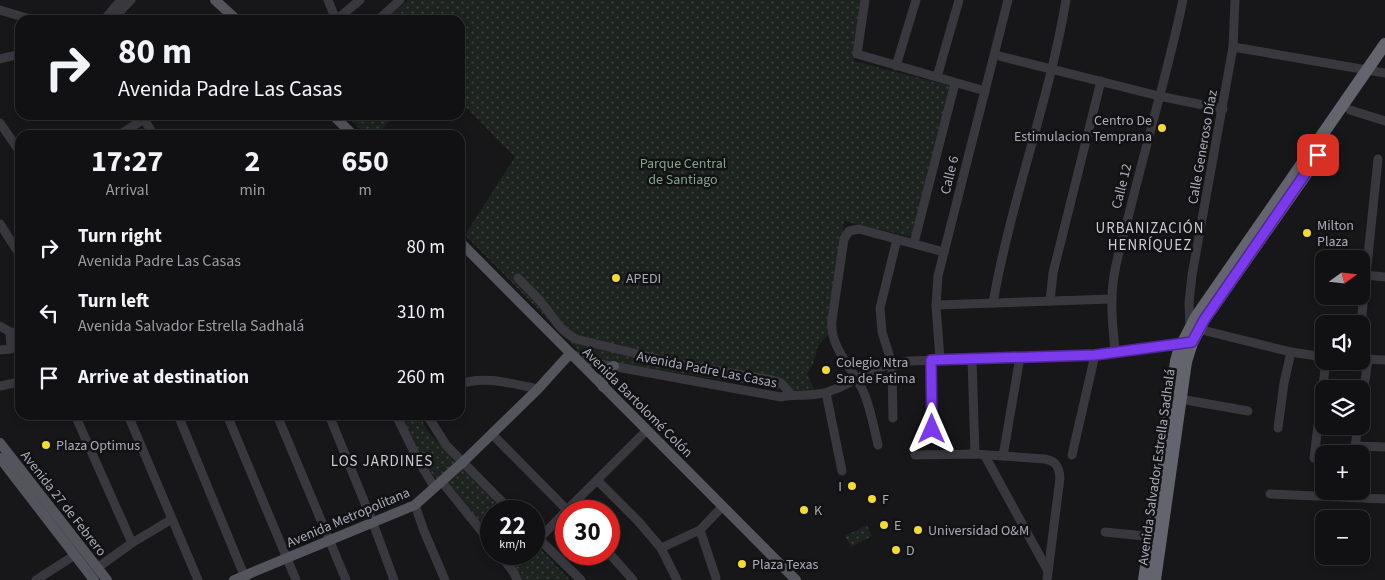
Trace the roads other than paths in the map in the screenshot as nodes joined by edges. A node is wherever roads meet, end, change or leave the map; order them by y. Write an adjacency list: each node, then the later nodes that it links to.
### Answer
1 (121, 0): 16 (street)
2 (131, 0): 17 (street)
3 (215, 0): 18 (main road)
4 (328, 0): 19 (street)
5 (360, 0): 20 (street)
6 (400, 0): 21 (street)
7 (864, 0): 28 (street)
8 (916, 0): 28 (street)
9 (959, 0): 31 (street)
10 (1008, 0): 25 (street, Calle 6)
11 (1066, 0): 29 (street)
12 (1183, 0): 35 (street, Calle 12)
13 (1235, 0): 23 (street, Calle Generoso Díaz)
14 (0, 10): 15 (street)
15 (16, 15)
16 (108, 15)
17 (117, 15)
18 (232, 15)
19 (334, 15)
20 (342, 15)
21 (384, 15)
22 (1385, 44): 30 (highway, Avenida Salvador Estrella Sadhalá)
23 (1233, 48): 30 (street); 36 (street, Calle Generoso Díaz)
24 (15, 55): 27 (street)
25 (994, 55): 29 (street); 34 (street, Calle 6)
26 (1385, 58): 30 (highway, Avenida Salvador Estrella Sadhalá)
27 (0, 59)
28 (896, 66): 31 (street)
29 (1051, 68): 32 (street); 58 (street)
30 (1376, 71): 37 (highway, Avenida Salvador Estrella Sadhalá); 62 (highway, Avenida Salvador Estrella Sadhalá)
31 (937, 77): 33 (street)
32 (1101, 81): 35 (street); 57 (street)
33 (955, 83): 34 (street); 48 (street)
34 (985, 91): 52 (street, Calle 6)
35 (1158, 96): 36 (street); 56 (street, Calle 12)
36 (1223, 109): 62 (street, Calle Generoso Díaz)
37 (1350, 110): 40 (street); 62 (highway, Avenida Salvador Estrella Sadhalá)
38 (138, 120): 42 (street)
39 (338, 120): 43 (main road)
40 (1385, 121)
41 (0, 123): 44 (street)
42 (125, 130)
43 (348, 130)
44 (15, 145)
45 (1378, 158): 51 (street)
46 (0, 224): 49 (street)
47 (897, 239): 48 (street); 80 (street); 84 (street)
48 (914, 243): 52 (street)
49 (15, 247)
50 (465, 247): 65 (main road, Avenida Bartolomé Colón)
51 (1368, 250)
52 (944, 252): 59 (street, Calle 6)
53 (1370, 276): 54 (street)
54 (1385, 277)
55 (518, 278): 60 (street)
56 (1112, 299): 57 (street); 70 (street, Calle 12)
57 (1050, 301): 58 (street)
58 (993, 302): 59 (street)
59 (936, 305): 76 (street, Calle 6)
60 (556, 322): 65 (street); 79 (street)
61 (0, 326): 63 (street)
62 (1195, 328): 66 (highway, Avenida Salvador Estrella Sadhalá); 69 (street)
63 (10, 332): 64 (street); 67 (street)
64 (15, 332)
65 (552, 335): 71 (main road, Avenida Bartolomé Colón)
66 (1187, 343): 70 (street, Avenida Padre Las Casas); 92 (highway, Avenida Salvador Estrella Sadhalá); 138 (highway, Avenida Salvador Estrella Sadhalá)
67 (15, 348): 68 (street)
68 (0, 350)
69 (1291, 352): 73 (street); 103 (street)
70 (1115, 353): 72 (street, Avenida Padre Las Casas)
71 (571, 355): 81 (street, Avenida Padre Las Casas); 88 (main road, Avenida Bartolomé Colón); 89 (main road, Avenida Metropolitana)
72 (1095, 355): 74 (street, Avenida Padre Las Casas); 112 (street)
73 (1315, 356)
74 (1020, 357): 75 (street, Avenida Padre Las Casas); 115 (street)
75 (972, 359): 76 (street, Avenida Padre Las Casas); 111 (street)
76 (936, 360): 80 (street, Avenida Padre Las Casas); 104 (street, Calle 6)
77 (1370, 360): 78 (street)
78 (1385, 360)
79 (668, 361): 83 (street); 91 (street)
80 (892, 364): 84 (street, Avenida Padre Las Casas); 94 (street)
81 (614, 366): 83 (street, Avenida Padre Las Casas); 88 (main road)
82 (1325, 370): 117 (street)
83 (665, 376): 91 (street, Avenida Padre Las Casas)
84 (858, 379): 90 (street, Avenida Padre Las Casas); 108 (street)
85 (465, 382): 89 (street)
86 (15, 383): 87 (street)
87 (0, 386)
88 (604, 386): 105 (main road, Avenida Bartolomé Colón)
89 (538, 389): 106 (main road, Avenida Metropolitana)
90 (826, 393): 91 (street, Avenida Padre Las Casas); 119 (street)
91 (792, 395)
92 (1180, 399): 93 (street); 138 (highway, Avenida Salvador Estrella Sadhalá)
93 (1248, 411)
94 (893, 418)
95 (77, 420): 140 (street)
96 (130, 420): 131 (street)
97 (180, 420): 149 (street)
98 (229, 420): 144 (street)
99 (279, 420): 139 (street)
100 (332, 420): 133 (street)
101 (398, 420): 121 (street)
102 (430, 420): 118 (street)
103 (1278, 428)
104 (932, 429)
105 (647, 430): 120 (street); 130 (main road, Avenida Bartolomé Colón)
106 (492, 434): 118 (main road, Avenida Metropolitana); 126 (street)
107 (0, 443): 147 (main road, Avenida 27 de Febrero)
108 (878, 446)
109 (1385, 447): 110 (street)
110 (1370, 448)
111 (975, 454): 113 (street); 114 (street)
112 (1072, 454)
113 (915, 455)
114 (985, 456): 115 (street); 148 (street)
115 (1004, 456): 148 (street)
116 (0, 458): 143 (main road, Avenida 27 de Febrero)
117 (1314, 458)
118 (463, 462): 121 (main road, Avenida Metropolitana); 125 (street)
119 (842, 471)
120 (597, 480): 127 (street); 142 (street)
121 (439, 485): 129 (main road, Avenida Metropolitana); 136 (street)
122 (1270, 494): 123 (street)
123 (1315, 494)
124 (1370, 498): 128 (street)
125 (500, 500)
126 (556, 500)
127 (578, 500)
128 (1385, 500)
129 (415, 505): 133 (main road, Avenida Metropolitana); 160 (street)
130 (723, 506): 135 (street); 164 (main road, Avenida Bartolomé Colón)
131 (172, 519): 140 (street); 155 (street)
132 (555, 521): 134 (street)
133 (373, 523): 139 (main road, Avenida Metropolitana); 159 (street)
134 (545, 529)
135 (700, 530): 142 (street); 150 (street)
136 (480, 531)
137 (1105, 532): 138 (street)
138 (1156, 538): 165 (highway, Avenida Salvador Estrella Sadhalá); 166 (highway, Avenida Salvador Estrella Sadhalá)
139 (330, 540): 144 (main road, Avenida Metropolitana); 158 (street)
140 (132, 543): 147 (street)
141 (545, 545): 151 (street)
142 (661, 548): 163 (street)
143 (75, 555): 152 (street); 153 (main road, Avenida 27 de Febrero)
144 (288, 558): 149 (main road, Avenida Metropolitana); 157 (street)
145 (509, 565): 161 (street)
146 (620, 565): 162 (street)
147 (97, 568): 154 (main road, Avenida 27 de Febrero)
148 (1047, 576)
149 (246, 578): 156 (main road, Avenida Metropolitana)
150 (716, 578)
151 (578, 579)
152 (36, 580)
153 (94, 580)
154 (107, 580)
155 (198, 580)
156 (234, 580)
157 (296, 580)
158 (346, 580)
159 (394, 580)
160 (444, 580)
161 (517, 580)
162 (633, 580)
163 (677, 580)
164 (796, 580)
165 (1144, 580)
166 (1155, 580)

